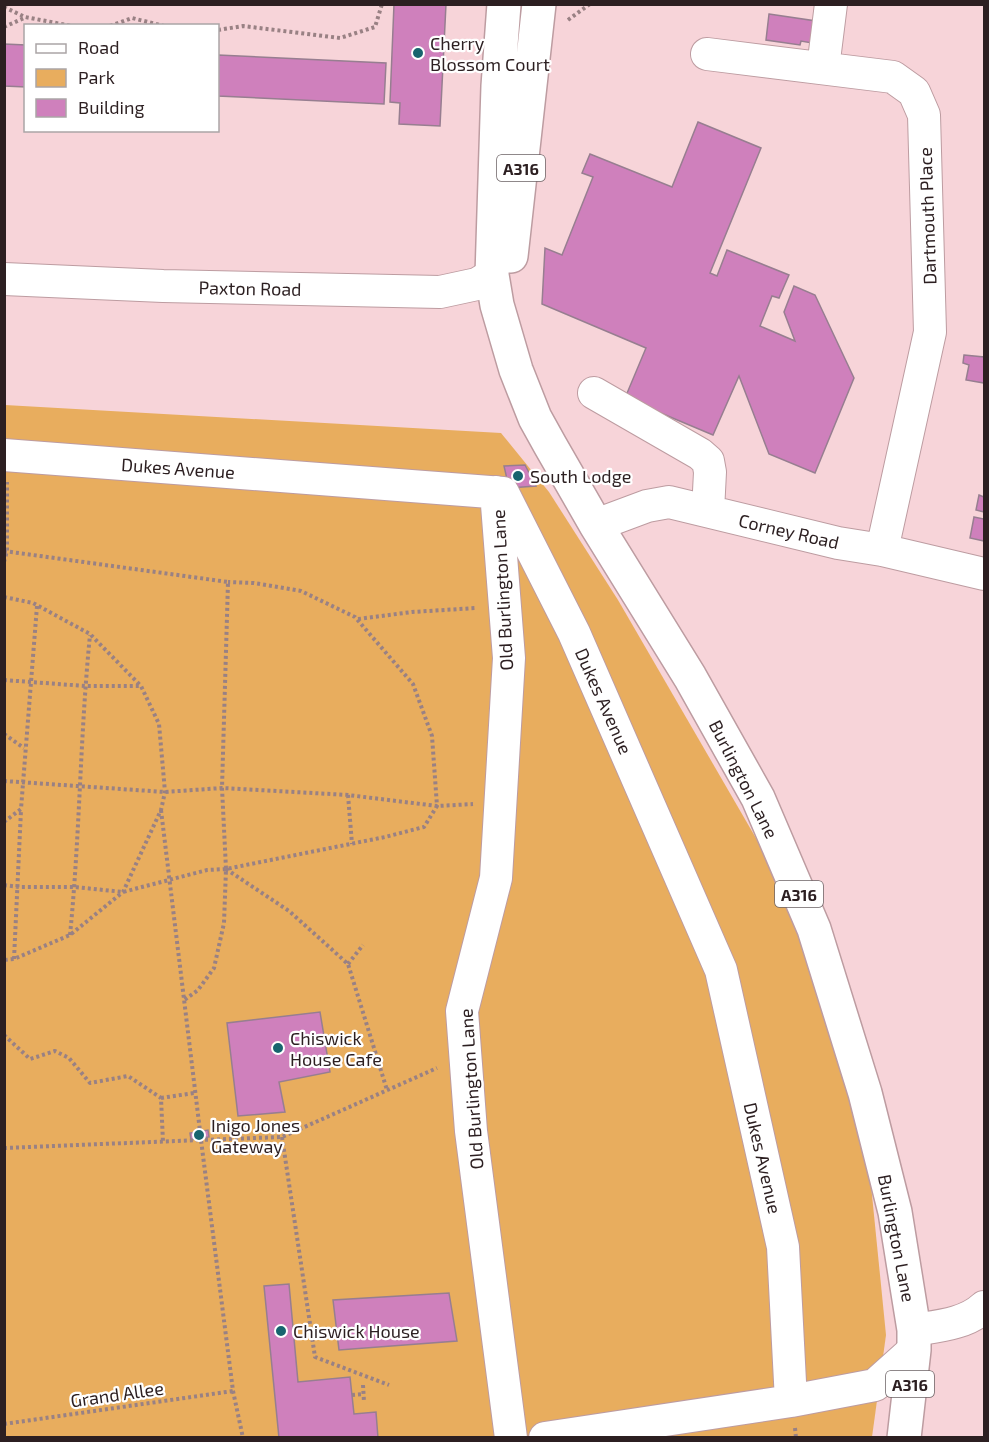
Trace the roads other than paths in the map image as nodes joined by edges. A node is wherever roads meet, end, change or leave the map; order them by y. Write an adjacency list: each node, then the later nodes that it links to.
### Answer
1 (504, 4): 7 (highway, Burlington Lane / A316)
2 (524, 4): 7 (highway, A316)
3 (831, 4): 6 (street)
4 (553, 13): 10 (highway, Burlington Lane / A316)
5 (707, 54): 6 (street, Dartmouth Place)
6 (822, 68): 16 (street, Dartmouth Place)
7 (496, 142): 8 (highway, Burlington Lane / A316)
8 (492, 275): 9 (street, Paxton Road); 10 (highway, Burlington Lane / A316)
9 (4, 279)
10 (505, 332): 15 (highway, Burlington Lane / A316)
11 (594, 393): 14 (street)
12 (6, 466): 13 (street, Dukes Avenue)
13 (496, 490): 20 (street, Dukes Avenue); 21 (street, Old Burlington Lane)
14 (708, 512): 15 (street, Corney Road); 16 (street, Corney Road)
15 (596, 525): 19 (highway, Burlington Lane / A316)
16 (882, 550): 17 (street, Corney Road)
17 (984, 574)
18 (984, 1307): 19 (street)
19 (914, 1340): 20 (street); 23 (highway, Burlington Lane / A316)
20 (791, 1401): 22 (street)
21 (511, 1437)
22 (545, 1437)
23 (904, 1437)

